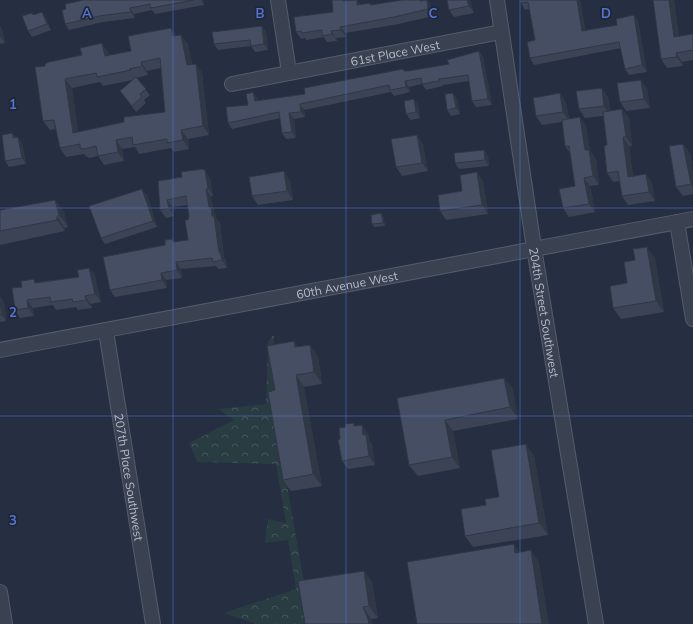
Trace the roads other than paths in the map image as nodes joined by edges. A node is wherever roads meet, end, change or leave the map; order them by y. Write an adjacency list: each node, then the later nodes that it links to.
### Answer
1 (278, 0): 4 (street)
2 (497, 0): 3 (street, 204th Street Southwest)
3 (501, 32): 4 (street, 61st Place West); 8 (street, 204th Street Southwest)
4 (289, 72): 5 (street, 61st Place West)
5 (232, 84)
6 (693, 219): 7 (street, 60th Avenue West)
7 (677, 222): 8 (street, 60th Avenue West); 9 (street)
8 (534, 248): 10 (street, 60th Avenue West); 15 (street, 204th Street Southwest)
9 (693, 320)
10 (106, 331): 11 (street, 60th Avenue West); 14 (street, 207th Place Southwest)
11 (0, 350)
12 (0, 592): 13 (street)
13 (5, 624)
14 (153, 624)
15 (596, 624)

